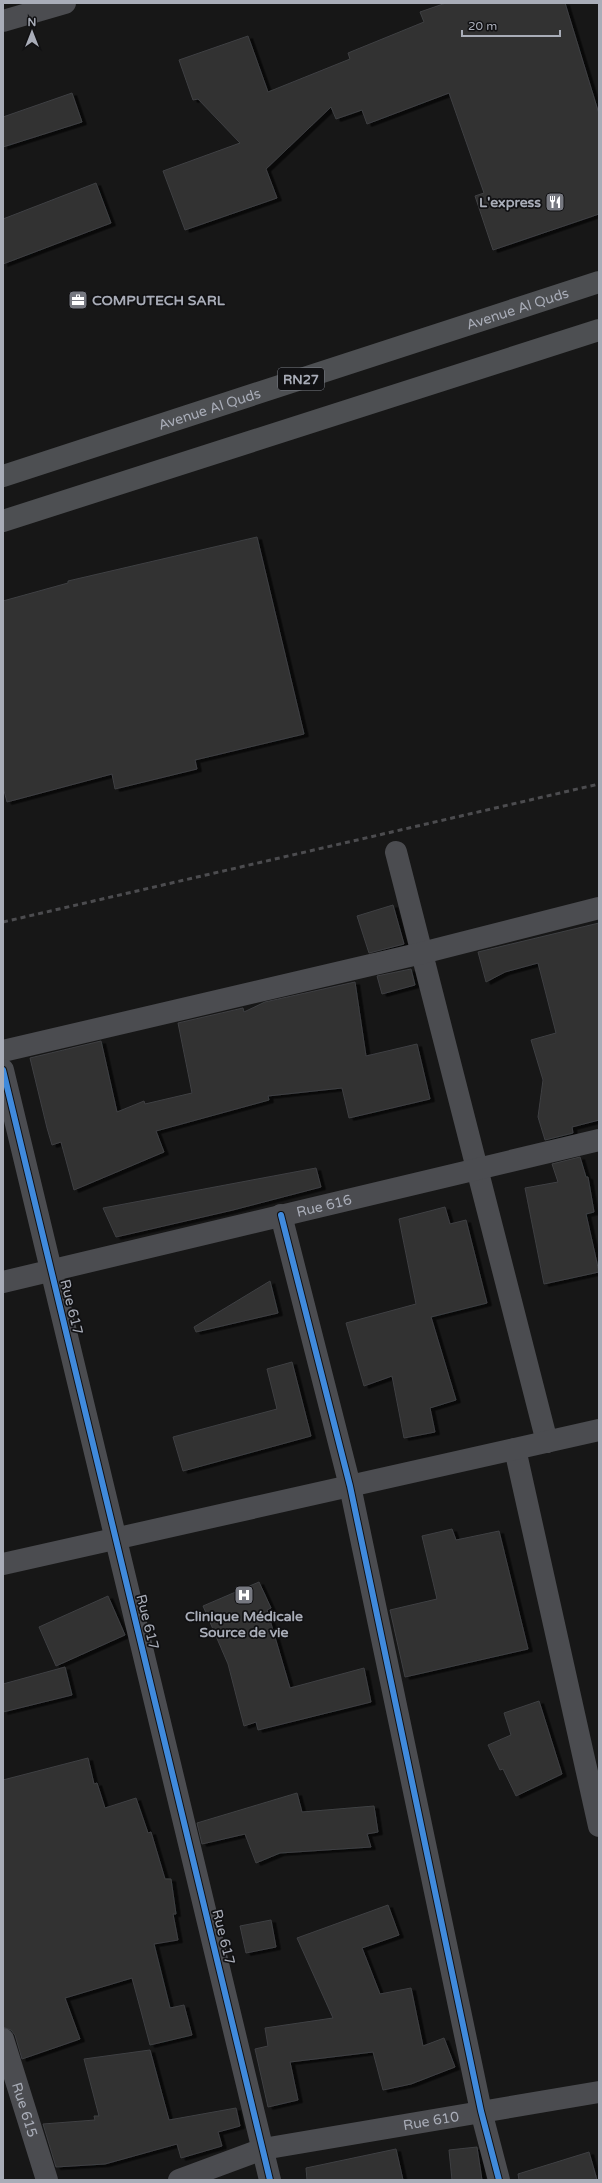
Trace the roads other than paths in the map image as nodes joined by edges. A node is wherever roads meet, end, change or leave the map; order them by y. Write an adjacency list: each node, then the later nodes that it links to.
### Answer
1 (65, 3): 2 (street)
2 (3, 21)
3 (599, 282): 5 (main road, Avenue Al Quds / RN27)
4 (599, 330): 6 (main road)
5 (3, 476)
6 (3, 521)
7 (396, 852): 9 (street)
8 (599, 908): 9 (street)
9 (422, 953): 10 (street); 13 (street)
10 (3, 1051)
11 (3, 1070): 15 (street, Rue 617)
12 (599, 1140): 13 (street, Rue 616)
13 (478, 1169): 14 (street, Rue 616); 18 (street)
14 (281, 1215): 15 (street, Rue 616); 20 (street)
15 (51, 1270): 16 (street, Rue 616); 21 (street, Rue 617)
16 (3, 1282)
17 (599, 1430): 18 (street)
18 (548, 1442): 19 (street)
19 (515, 1449): 20 (street); 23 (street)
20 (350, 1486): 21 (street); 26 (street)
21 (116, 1538): 22 (street); 27 (street, Rue 617)
22 (3, 1564)
23 (599, 1826)
24 (3, 2039): 28 (street, Rue 615)
25 (599, 2092): 26 (street, Rue 610)
26 (481, 2112): 27 (street, Rue 610); 31 (street)
27 (263, 2149): 29 (street, Rue 610); 30 (street, Rue 617)
28 (48, 2180)
29 (179, 2180)
30 (270, 2180)
31 (499, 2180)

